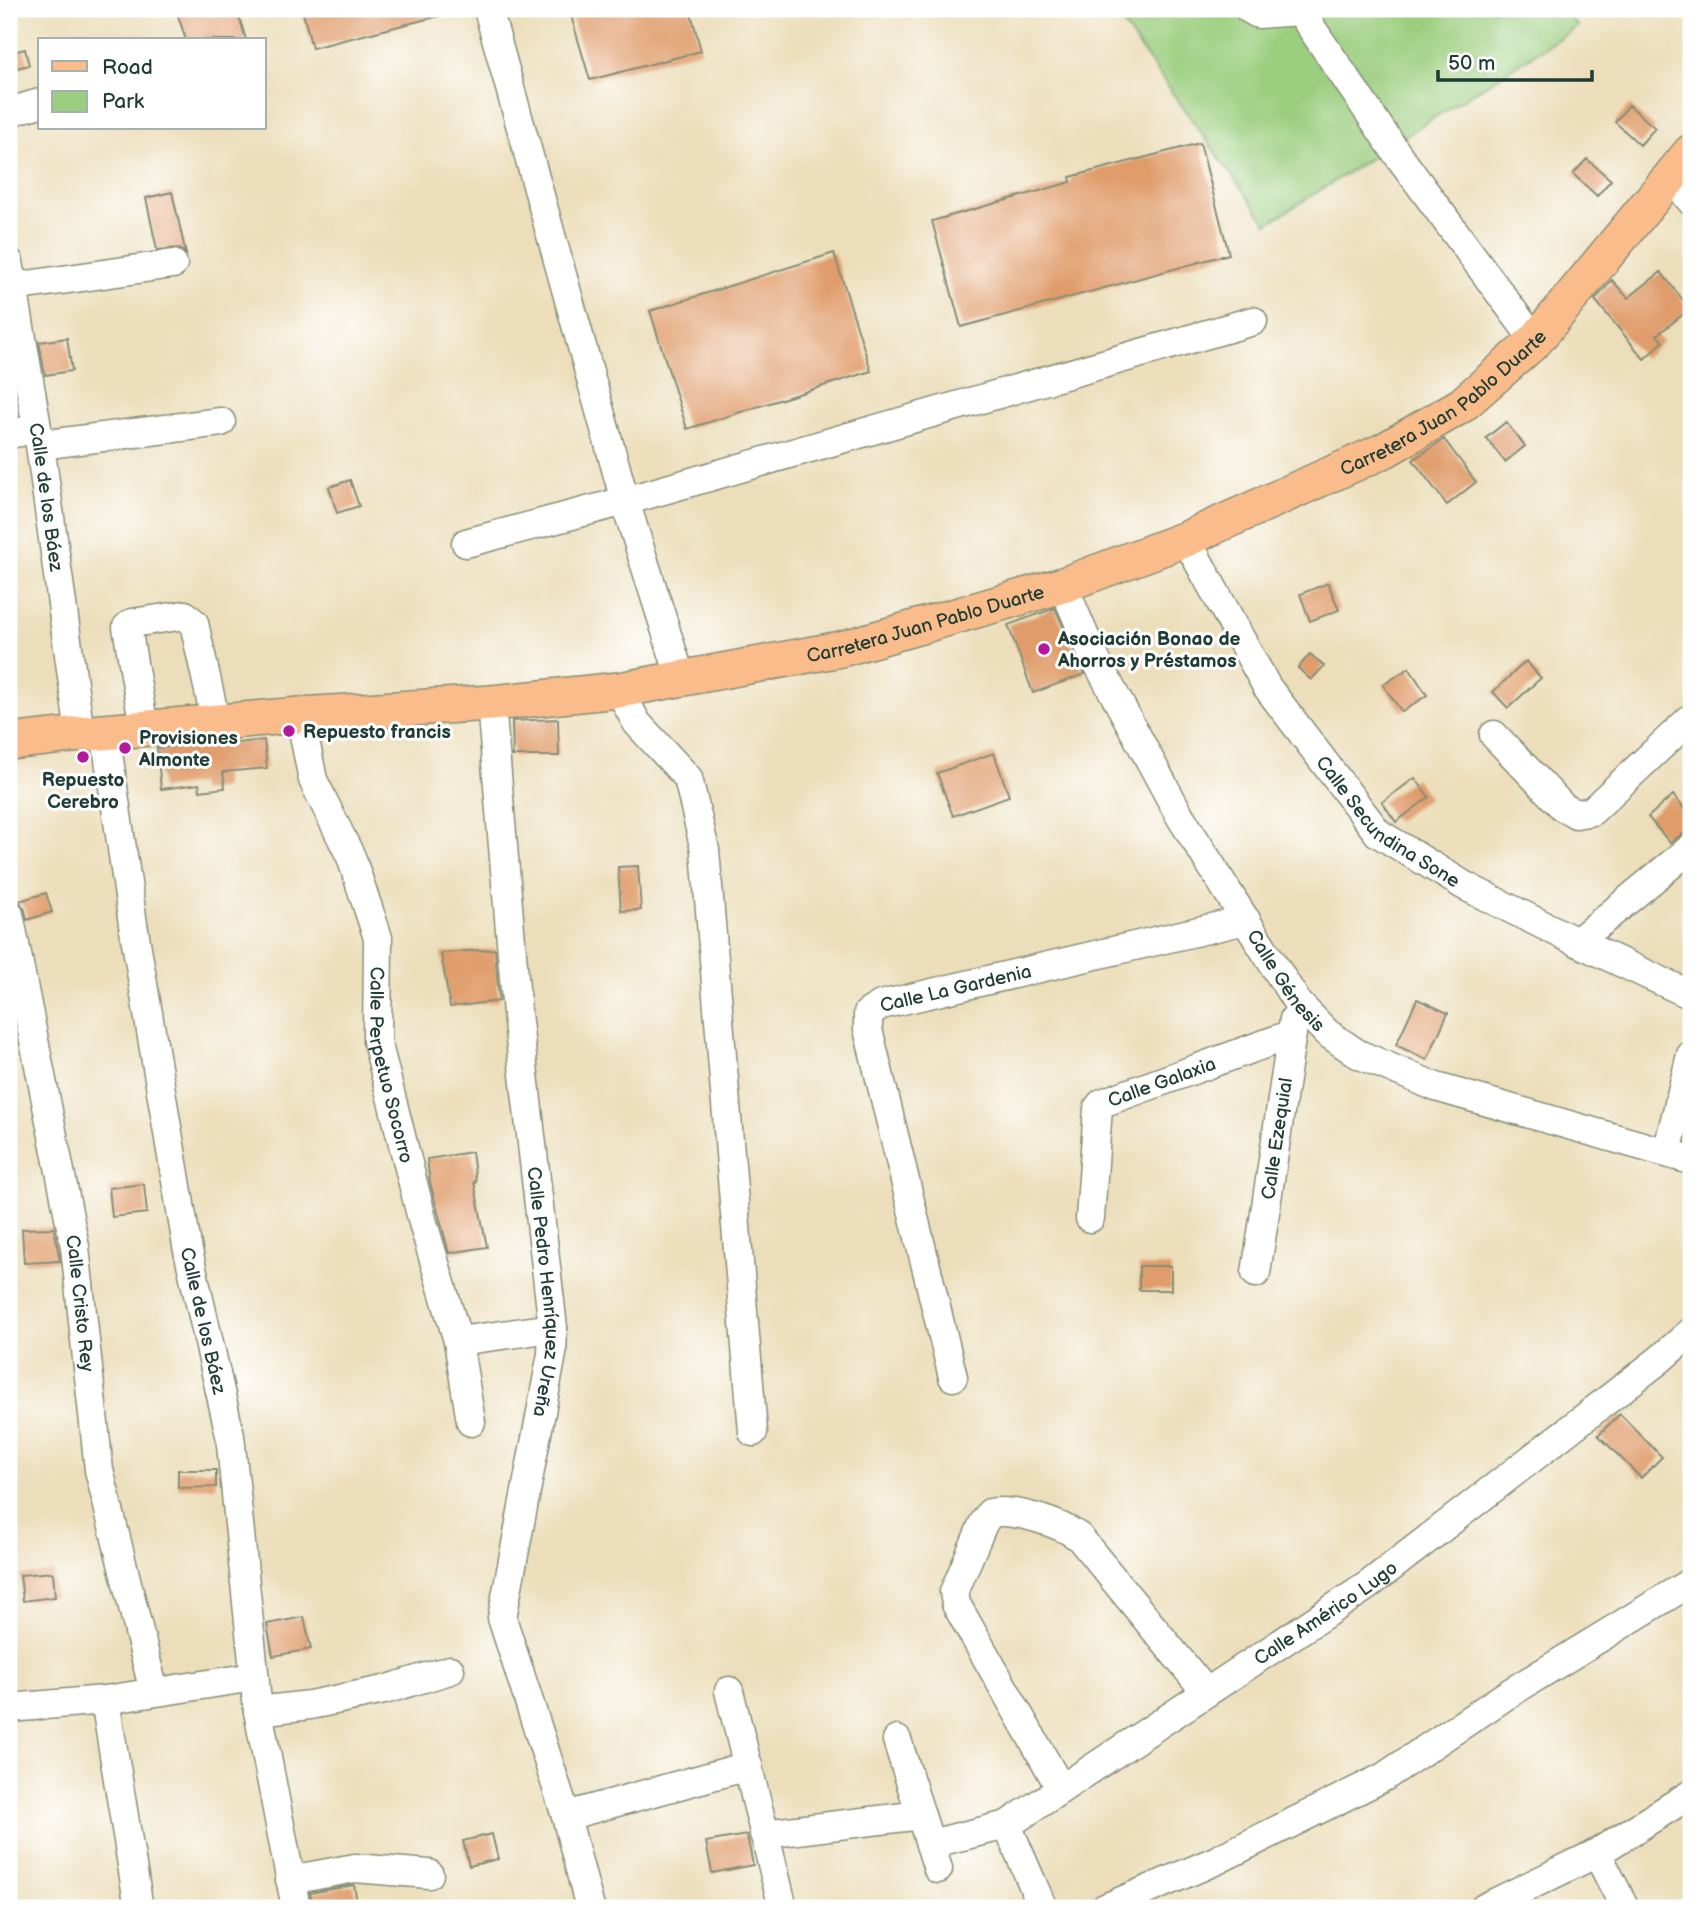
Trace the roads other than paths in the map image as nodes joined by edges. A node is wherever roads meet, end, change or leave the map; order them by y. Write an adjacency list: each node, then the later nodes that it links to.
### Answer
1 (488, 9): 14 (street)
2 (1249, 9): 3 (street)
3 (1301, 10): 10 (street)
4 (38, 104): 5 (street)
5 (9, 112)
6 (1684, 176): 10 (main road, Carretera Juan Pablo Duarte)
7 (173, 264): 8 (street)
8 (11, 275): 13 (street, Calle de los Báez)
9 (1253, 321): 14 (street)
10 (1535, 341): 15 (main road, Carretera Juan Pablo Duarte)
11 (221, 422): 13 (street)
12 (9, 434): 13 (street)
13 (39, 437): 25 (street, Calle de los Báez)
14 (625, 501): 16 (street); 18 (street)
15 (1186, 539): 17 (main road, Carretera Juan Pablo Duarte); 31 (street, Calle Secundina Sone)
16 (466, 543)
17 (1063, 585): 18 (main road, Carretera Juan Pablo Duarte); 30 (street, Calle Génesis)
18 (681, 679): 19 (main road, Carretera Juan Pablo Duarte)
19 (619, 690): 20 (main road, Carretera Juan Pablo Duarte); 44 (street)
20 (491, 703): 21 (main road, Carretera Juan Pablo Duarte); 39 (street, Calle Pedro Henríquez Ureña)
21 (300, 715): 23 (main road, Carretera Juan Pablo Duarte); 41 (street, Calle Perpetuo Socorro)
22 (1691, 718): 26 (street)
23 (216, 723): 24 (main road, Carretera Juan Pablo Duarte); 24 (street)
24 (144, 729): 25 (main road, Carretera Juan Pablo Duarte)
25 (92, 733): 27 (main road, Carretera Juan Pablo Duarte); 47 (street, Calle de los Báez)
26 (1494, 735)
27 (9, 742)
28 (1691, 848): 31 (street)
29 (9, 914): 49 (street, Calle Cristo Rey)
30 (1246, 920): 33 (street, Calle Génesis); 42 (street, Calle La Gardenia)
31 (1577, 942): 32 (street, Calle Secundina Sone)
32 (1691, 995)
33 (1297, 1002): 34 (street, Calle Ezequial); 36 (street, Calle Génesis)
34 (1292, 1034): 37 (street, Calle Galaxia); 38 (street, Calle Ezequial)
35 (1691, 1055): 36 (street)
36 (1679, 1156)
37 (1090, 1218)
38 (1256, 1273)
39 (553, 1328): 41 (street); 59 (street, Calle Pedro Henríquez Ureña)
40 (1691, 1332): 50 (street, Calle Américo Lugo)
41 (458, 1341): 43 (street, Calle Perpetuo Socorro)
42 (953, 1377)
43 (471, 1422)
44 (753, 1432)
45 (1691, 1582): 70 (street)
46 (450, 1670): 53 (street)
47 (254, 1677): 49 (street); 53 (street, Calle de los Báez)
48 (729, 1691): 55 (street)
49 (154, 1692): 51 (street)
50 (1206, 1692): 56 (street, Calle Américo Lugo); 56 (street)
51 (105, 1700): 52 (street); 65 (street)
52 (9, 1708)
53 (258, 1711): 64 (street, Calle de los Báez)
54 (897, 1740): 58 (street)
55 (748, 1766): 59 (street); 61 (street)
56 (1061, 1789): 60 (street, Calle Américo Lugo)
57 (1691, 1794): 62 (street)
58 (921, 1815): 60 (street, Calle Américo Lugo); 61 (street)
59 (566, 1816): 67 (street, Calle Pedro Henríquez Ureña)
60 (1007, 1825): 69 (street)
61 (764, 1834): 68 (street)
62 (1597, 1853): 71 (street); 72 (street)
63 (429, 1874): 64 (street)
64 (290, 1880): 66 (street, Calle de los Báez)
65 (139, 1908)
66 (296, 1908)
67 (590, 1908)
68 (783, 1908)
69 (1043, 1908)
70 (1105, 1908)
71 (1484, 1908)
72 (1625, 1908)

